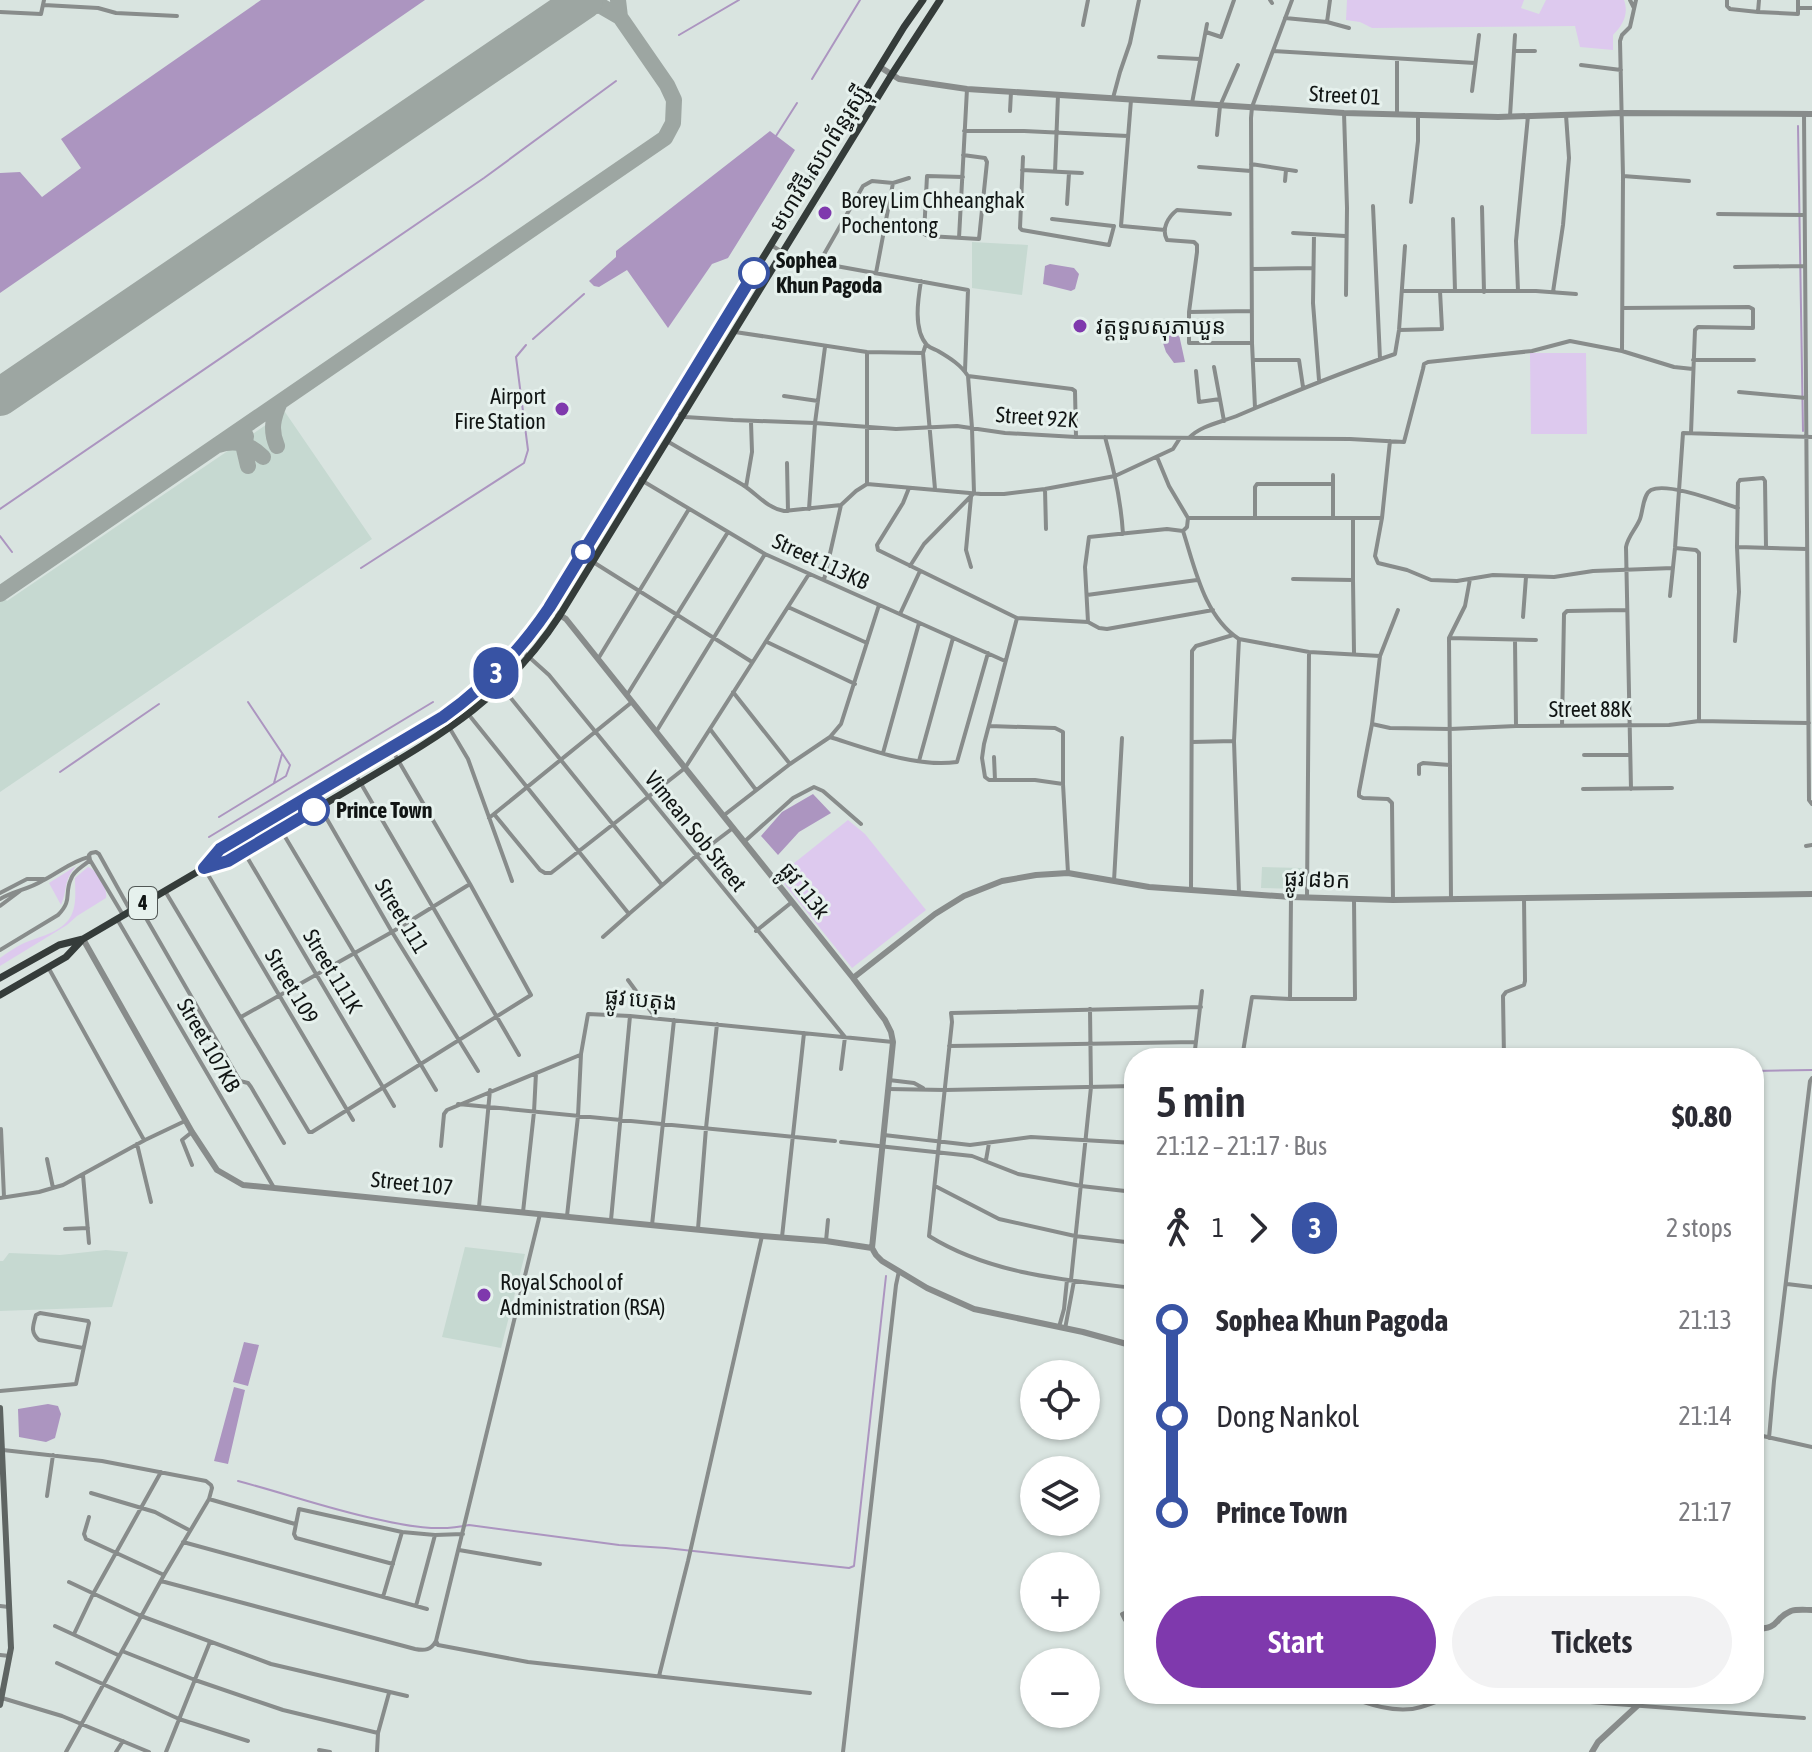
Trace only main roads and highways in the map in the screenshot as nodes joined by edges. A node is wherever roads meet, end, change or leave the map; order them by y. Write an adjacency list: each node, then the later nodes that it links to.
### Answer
1 (923, 0): 3 (highway, មហាវិថី សហព័ន្ធរុស្ស៊ី / 4)
2 (940, 0): 3 (highway, មហាវិថី សហព័ន្ធរុស្ស៊ី / 4)
3 (204, 868): 4 (highway, មហាវិថី សហព័ន្ធរុស្ស៊ី / 4)
4 (83, 939): 5 (highway, មហាវិថី សហព័ន្ធរុស្ស៊ី / 4); 6 (highway, មហាវិថី សហព័ន្ធរុស្ស៊ី / 4)
5 (0, 978)
6 (0, 995)
7 (0, 1408): 8 (main road)
8 (1, 1436): 9 (main road)
9 (3, 1540): 10 (main road)
10 (1, 1702)

